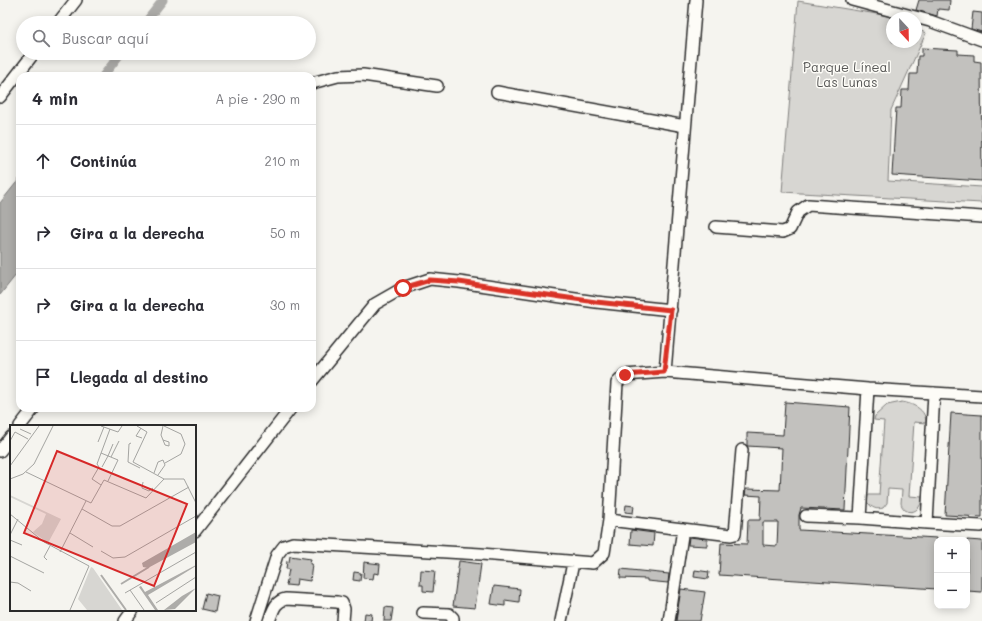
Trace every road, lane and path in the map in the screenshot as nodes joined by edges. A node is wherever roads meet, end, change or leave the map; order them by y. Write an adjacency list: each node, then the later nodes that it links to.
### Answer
1 (76, 0): 4 (street)
2 (696, 0): 13 (street)
3 (852, 0): 5 (street)
4 (63, 16)
5 (982, 40)
6 (29, 60): 7 (street)
7 (19, 72)
8 (16, 76): 12 (street)
9 (316, 82): 10 (street)
10 (437, 86)
11 (497, 92): 13 (street)
12 (0, 97)
13 (685, 126): 16 (street)
14 (982, 217): 15 (street)
15 (716, 227)
16 (671, 310): 17 (street); 18 (street)
17 (664, 372): 19 (street); 30 (street)
18 (316, 376)
19 (868, 389): 20 (street); 29 (street)
20 (934, 393): 21 (street); 31 (street)
21 (982, 396)
22 (31, 412): 24 (street)
23 (288, 412): 34 (street)
24 (21, 425)
25 (10, 438): 27 (street)
26 (742, 450): 33 (street)
27 (0, 451)
28 (806, 516): 29 (street)
29 (860, 518): 31 (street)
30 (609, 520): 33 (street); 35 (street)
31 (927, 523): 32 (street)
32 (981, 526)
33 (683, 529): 44 (street)
34 (196, 530)
35 (573, 562): 39 (street); 43 (street)
36 (132, 611): 38 (street)
37 (423, 613): 42 (street)
38 (125, 621)
39 (256, 621)
40 (269, 621): 41 (street)
41 (343, 621)
42 (453, 621)
43 (561, 621)
44 (669, 621)

